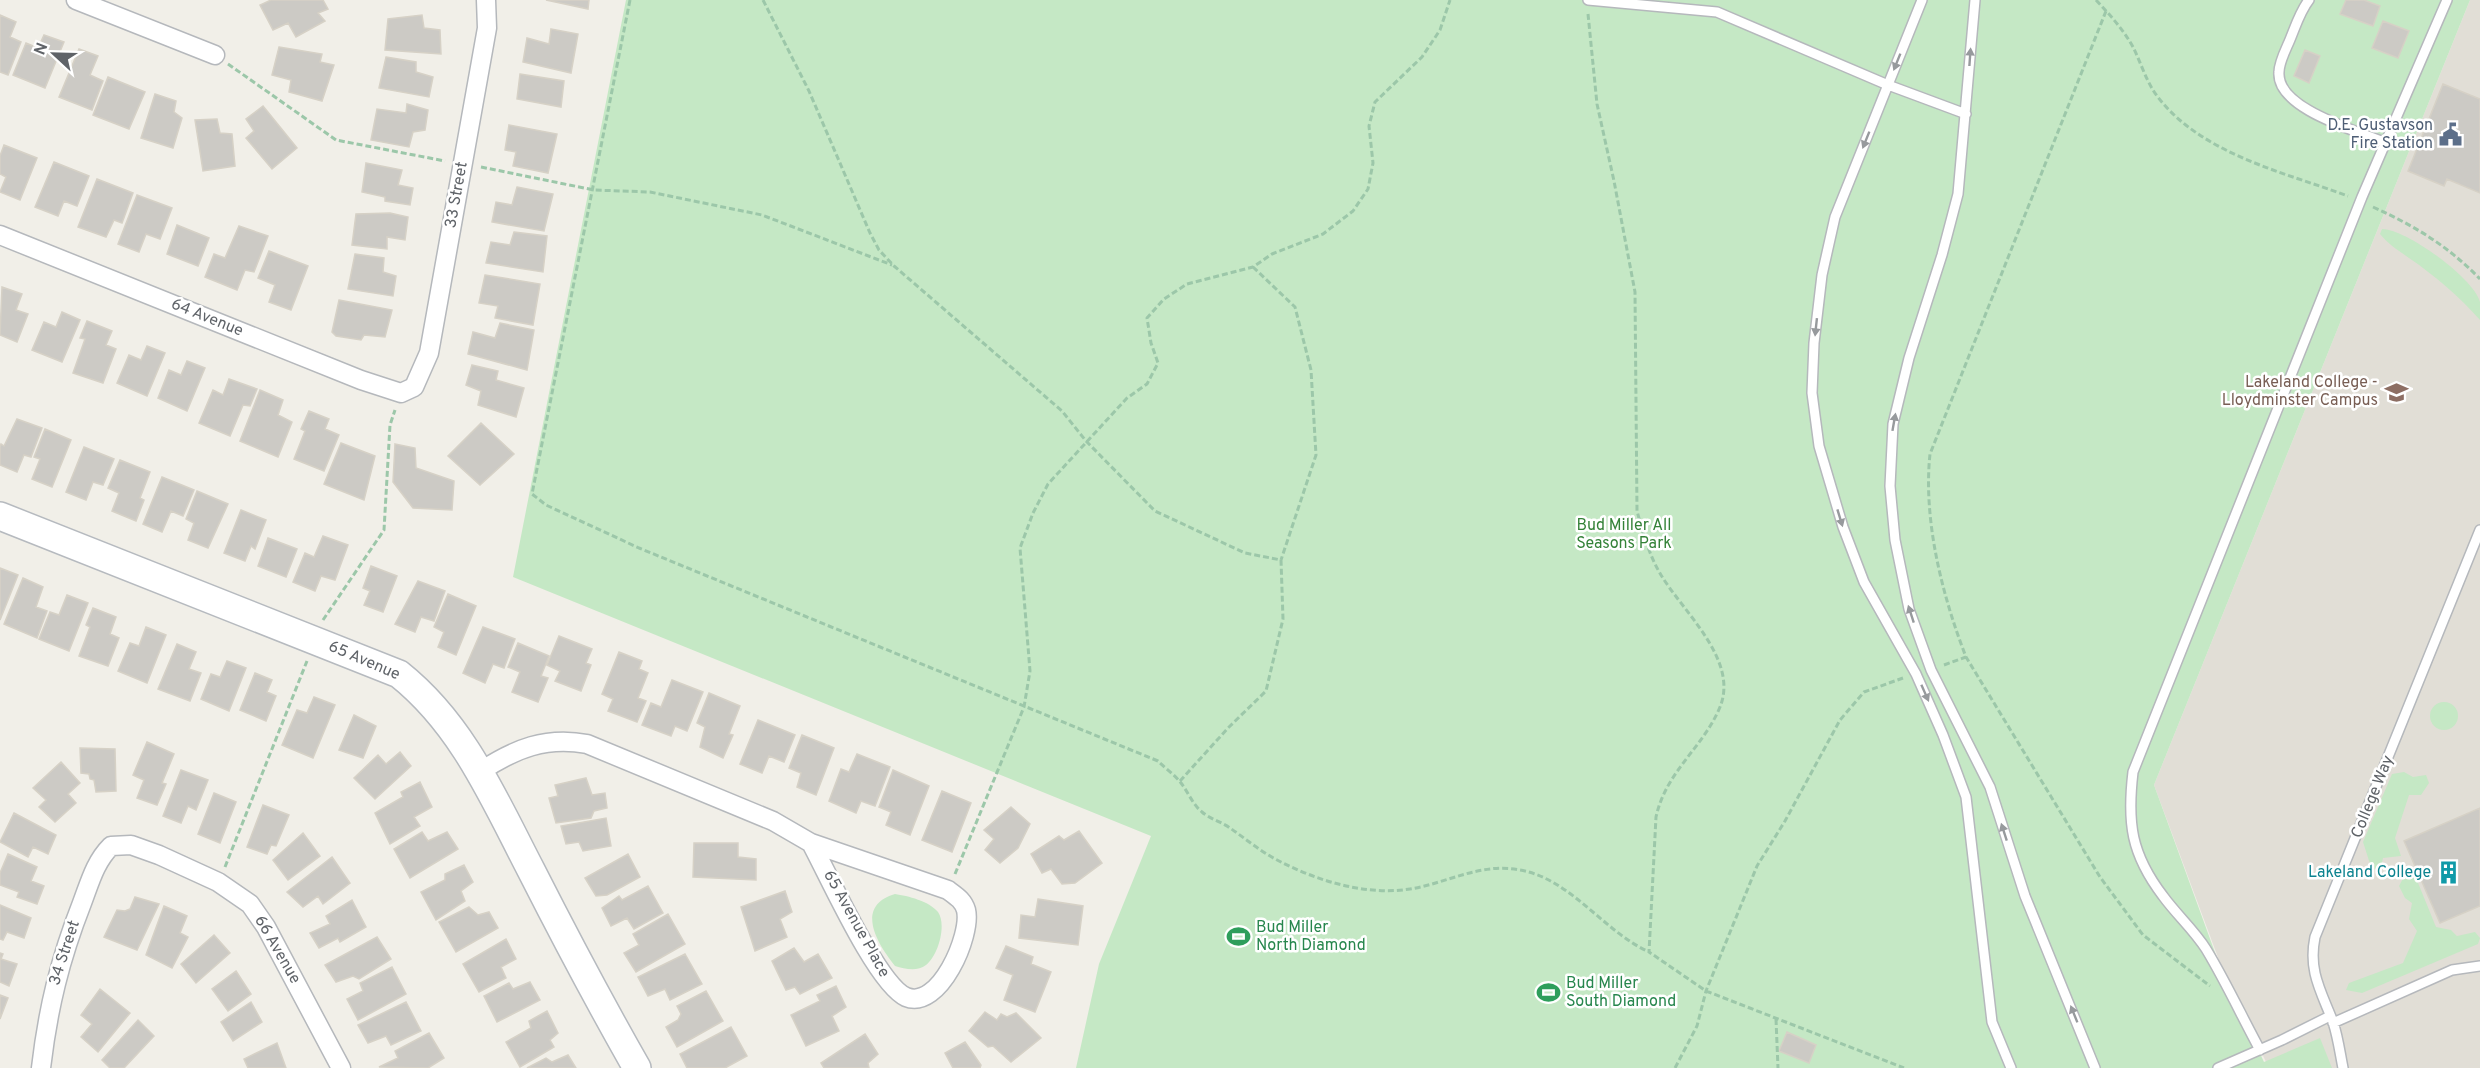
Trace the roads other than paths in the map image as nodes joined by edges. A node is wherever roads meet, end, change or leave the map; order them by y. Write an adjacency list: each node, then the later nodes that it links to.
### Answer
1 (76, 0): 9 (street)
2 (486, 0): 14 (street, 33 Street)
3 (1588, 0): 8 (lane)
4 (1922, 0): 10 (lane, one-way to 10)
5 (1974, 0): 11 (lane, one-way to 5)
6 (2309, 0): 12 (lane)
7 (2447, 0): 12 (lane)
8 (1609, 1): 10 (lane)
9 (215, 55)
10 (1888, 85): 11 (lane); 26 (lane, one-way to 26)
11 (1966, 114): 27 (lane, one-way to 11)
12 (2386, 143): 22 (lane)
13 (0, 236): 14 (street, 64 Avenue)
14 (414, 387)
15 (0, 516): 17 (street, 65 Avenue)
16 (2480, 530): 21 (lane, College Way)
17 (481, 771): 18 (street, 65 Avenue Place); 25 (street, 65 Avenue)
18 (811, 843): 18 (street, 65 Avenue Place)
19 (111, 846): 23 (street, 34 Street); 24 (street, 66 Avenue)
20 (2480, 966): 21 (lane)
21 (2331, 1019): 22 (lane); 29 (lane, College Way)
22 (2260, 1050): 28 (lane)
23 (41, 1068)
24 (341, 1068)
25 (637, 1068)
26 (2011, 1068)
27 (2096, 1068)
28 (2218, 1068)
29 (2343, 1068)

